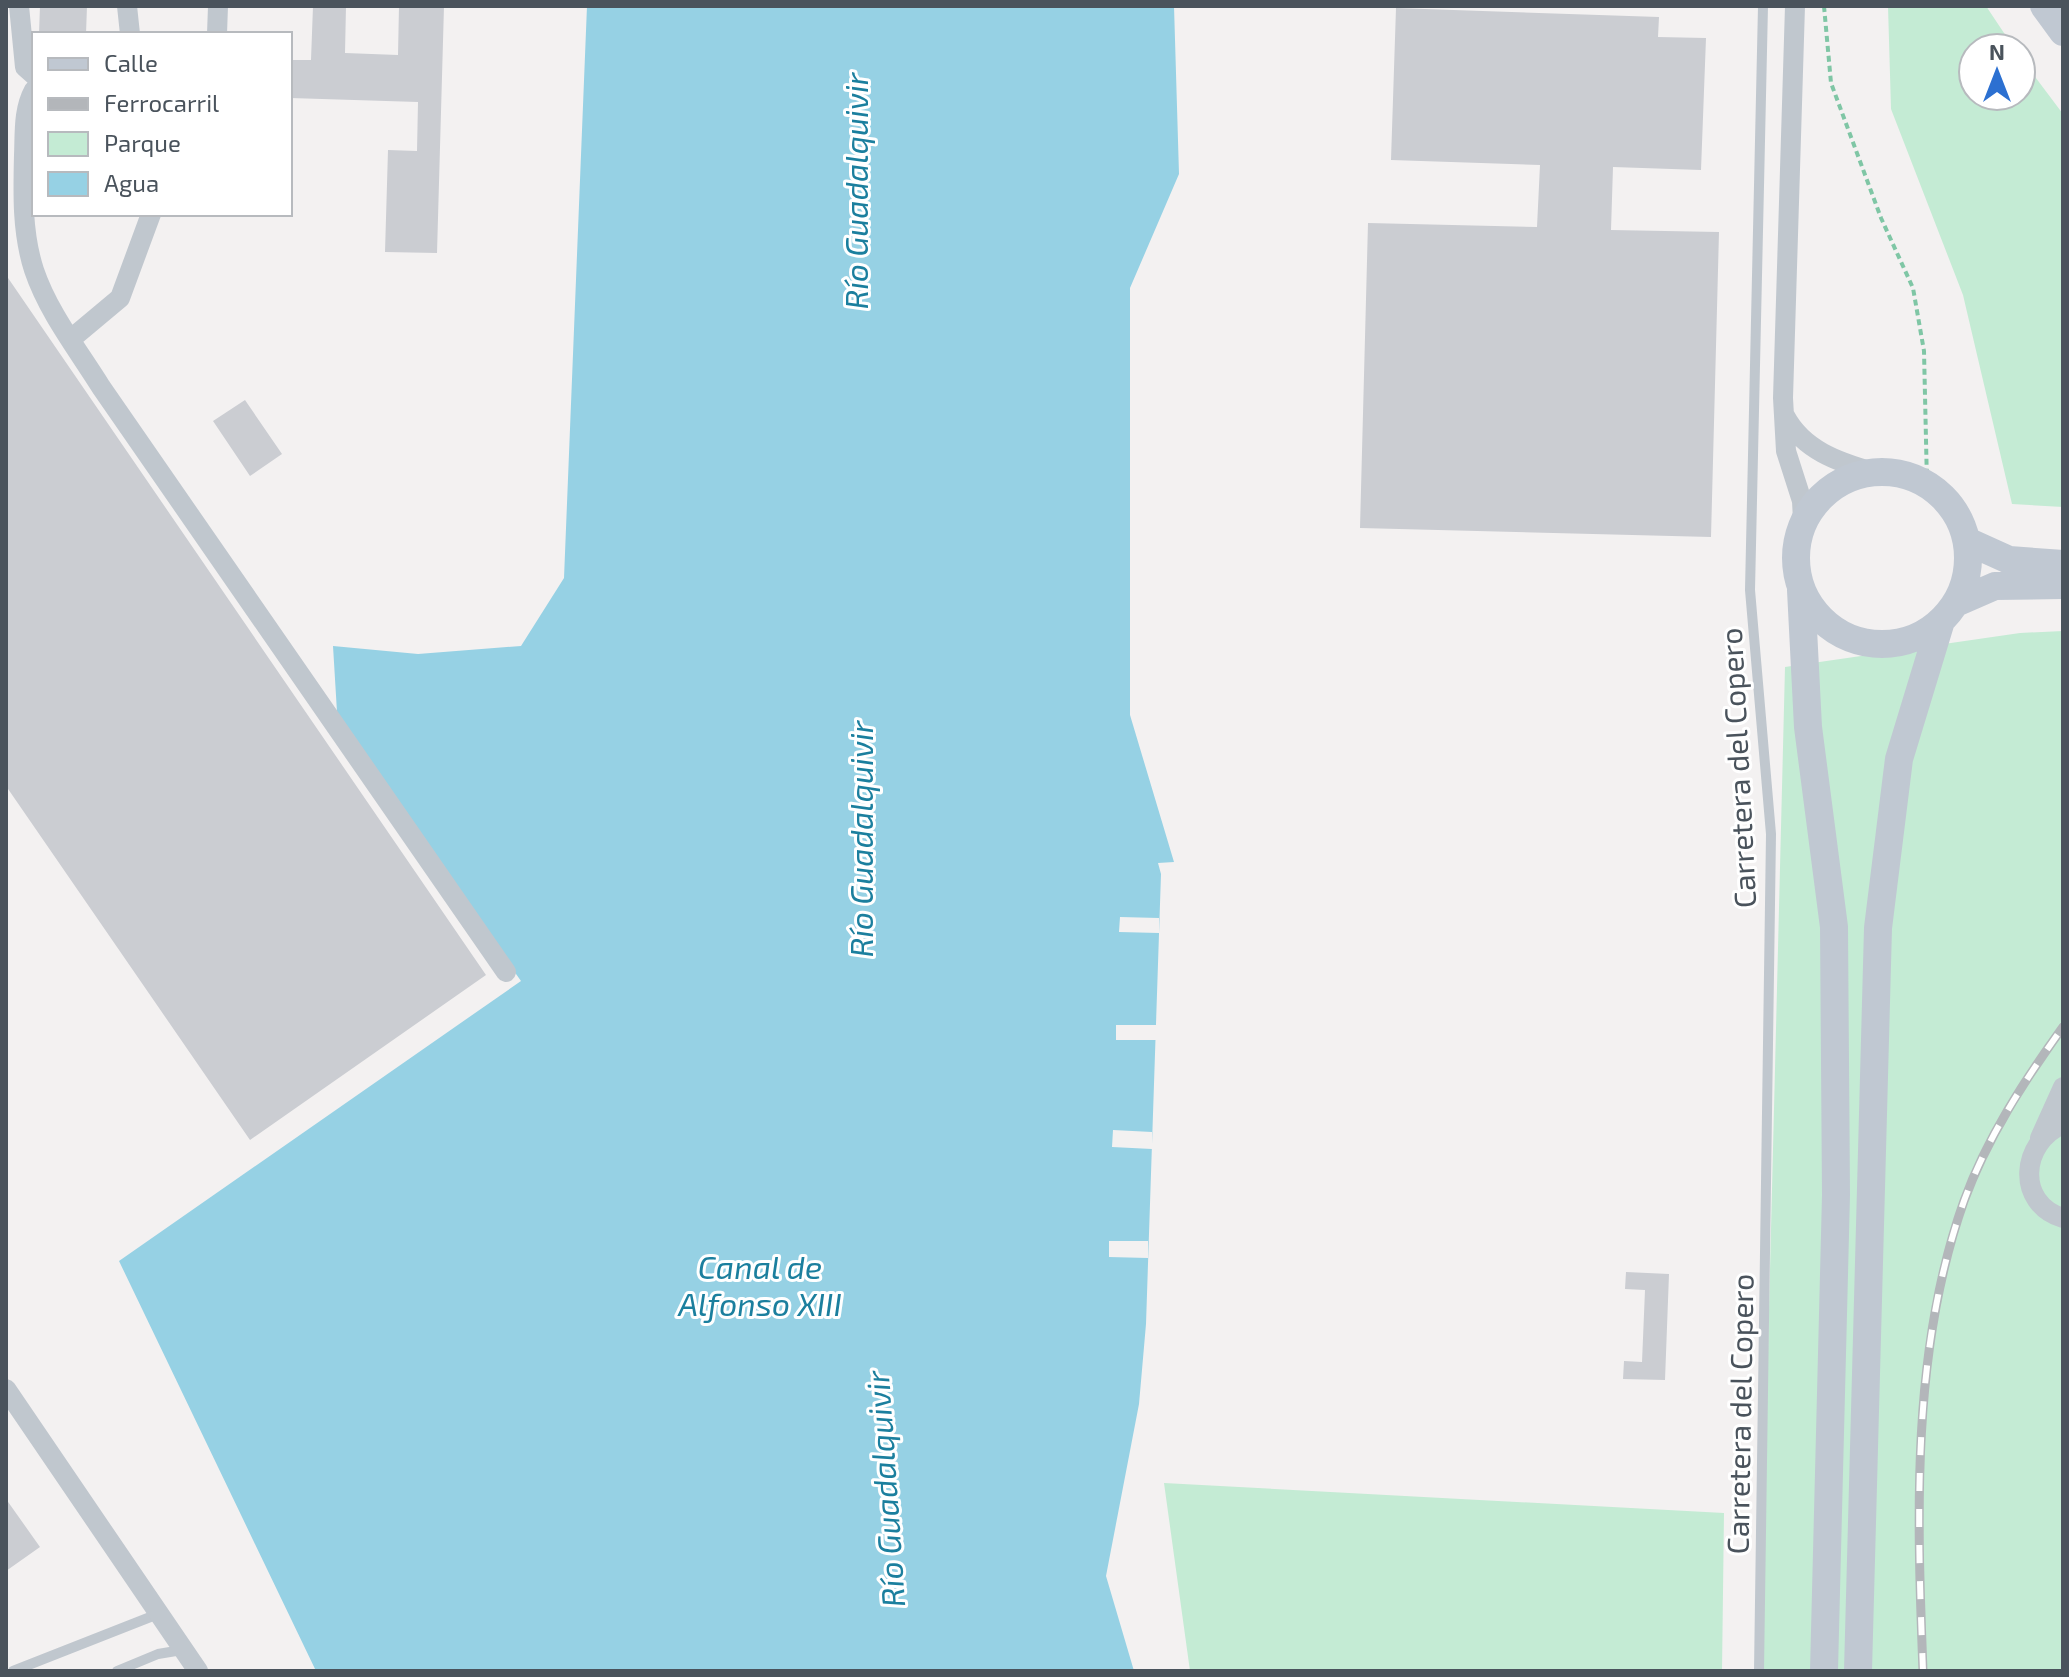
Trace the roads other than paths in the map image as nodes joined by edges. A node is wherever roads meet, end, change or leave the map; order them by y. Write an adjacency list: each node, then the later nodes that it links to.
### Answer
1 (19, 6): 10 (street)
2 (127, 6): 7 (street)
3 (218, 6): 8 (street)
4 (1763, 6): 33 (lane, Carretera del Copero)
5 (1795, 6): 14 (street)
6 (2044, 6): 9 (main road)
7 (130, 32)
8 (217, 32)
9 (2063, 32)
10 (32, 73)
11 (32, 95): 13 (street)
12 (150, 216): 13 (street)
13 (71, 339): 22 (street)
14 (1784, 413): 15 (street); 16 (street)
15 (1873, 472): 16 (main road); 17 (main road)
16 (1803, 520): 20 (main road)
17 (1967, 541): 18 (main road); 21 (main road)
18 (2063, 564)
19 (2063, 585): 21 (main road)
20 (1801, 590): 21 (main road); 34 (main road)
21 (1949, 612): 35 (main road)
22 (506, 972)
23 (2063, 1087): 25 (street)
24 (2063, 1124): 25 (street)
25 (2038, 1140): 26 (street)
26 (2063, 1218)
27 (6, 1389): 28 (street)
28 (158, 1614): 29 (street); 30 (lane)
29 (182, 1650): 31 (lane); 32 (street)
30 (13, 1671)
31 (117, 1671)
32 (198, 1671)
33 (1759, 1671)
34 (1824, 1671)
35 (1858, 1671)

